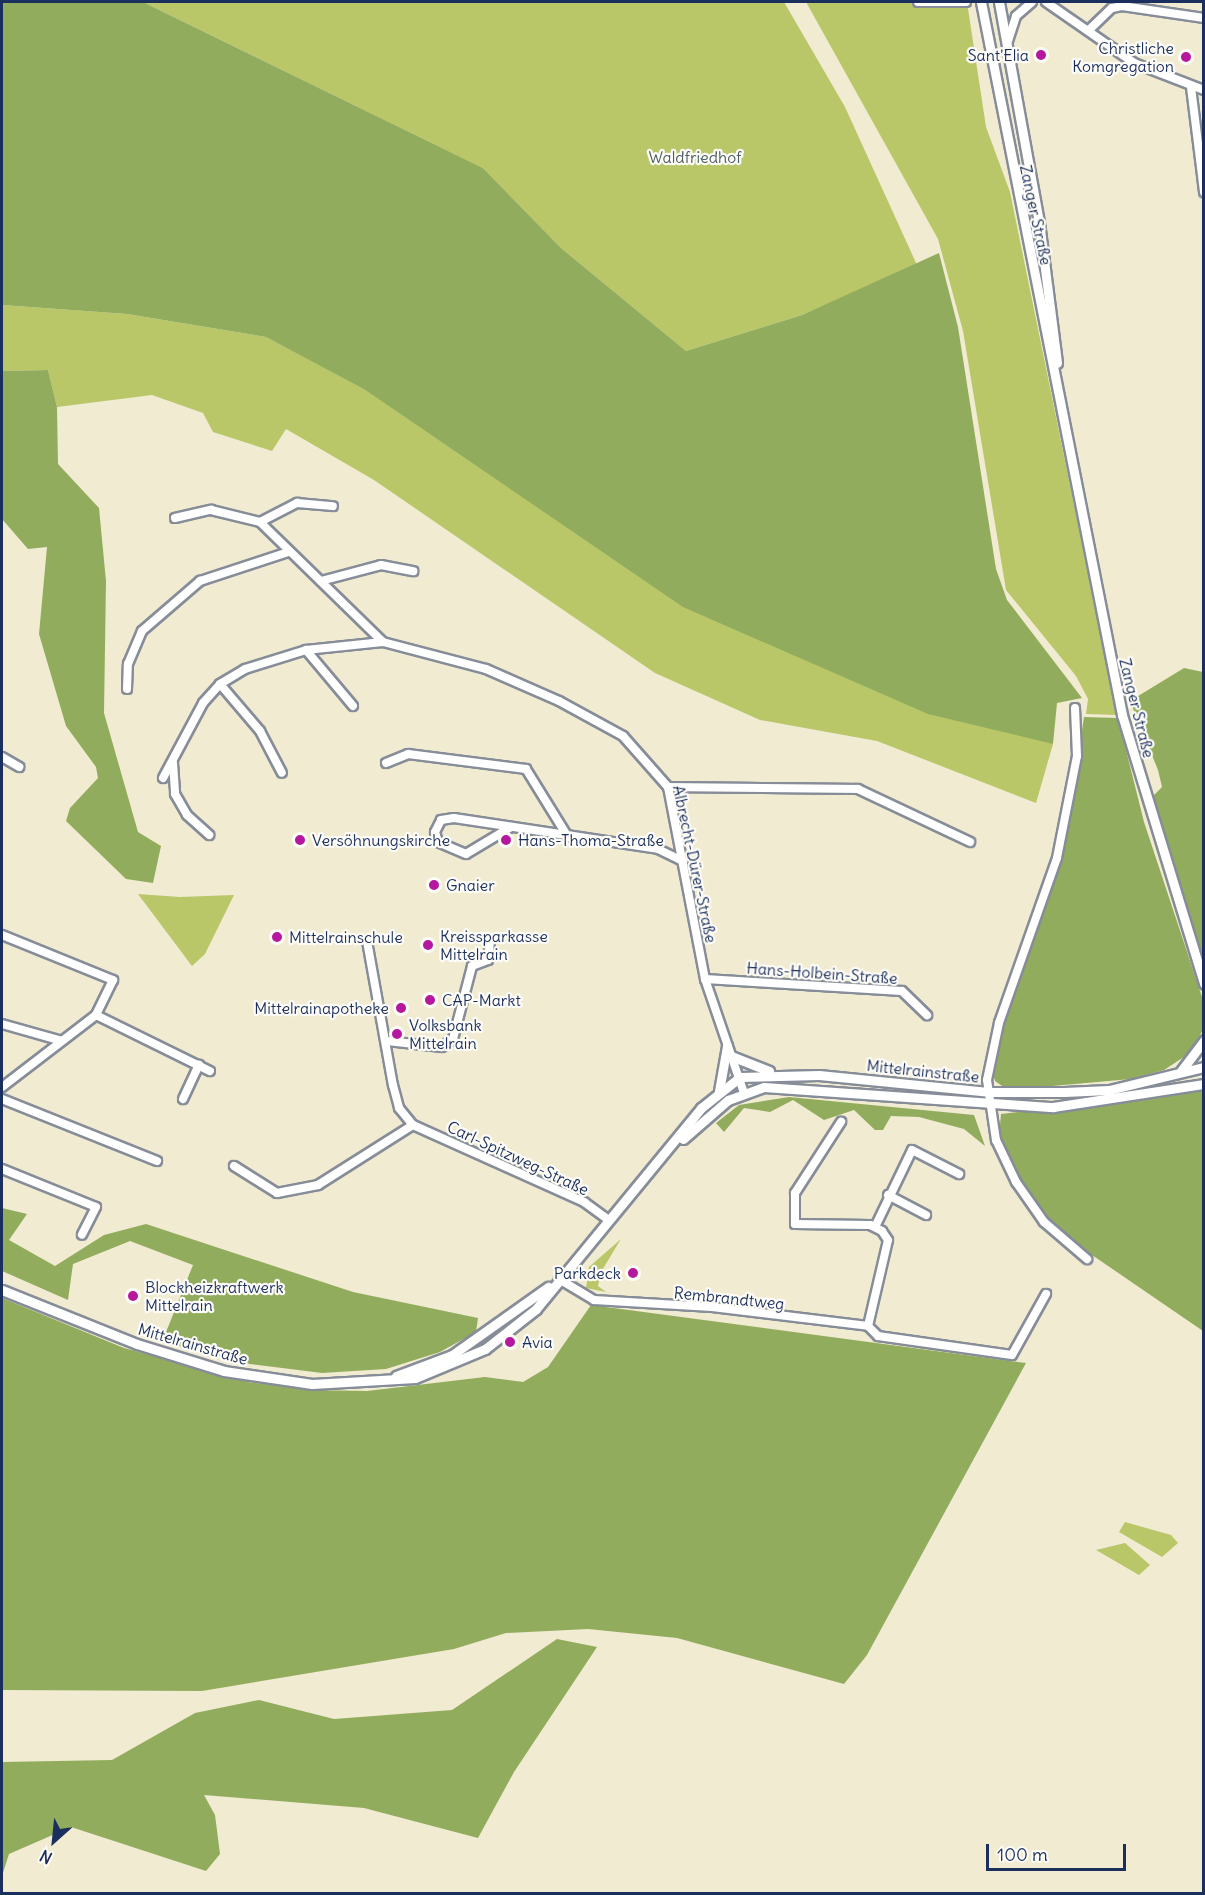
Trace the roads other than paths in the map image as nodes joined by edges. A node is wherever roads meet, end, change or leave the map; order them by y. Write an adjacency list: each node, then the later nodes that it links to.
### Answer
1 (918, 2): 2 (street)
2 (934, 2): 3 (street)
3 (966, 2)
4 (981, 2): 14 (street, Zanger Straße)
5 (999, 2): 10 (street, Zanger Straße)
6 (1032, 2): 10 (street)
7 (1046, 2): 9 (street)
8 (1203, 18): 9 (street)
9 (1090, 29): 11 (street)
10 (1007, 49): 14 (street, Zanger Straße)
11 (1191, 87): 12 (street); 13 (street)
12 (1203, 90)
13 (1203, 192)
14 (1066, 434): 43 (street, Zanger Straße)
15 (333, 506): 17 (street)
16 (175, 518): 17 (street)
17 (260, 522): 18 (street)
18 (288, 552): 20 (street); 24 (street)
19 (413, 571): 20 (street)
20 (321, 581): 21 (street)
21 (384, 642): 22 (street, Albrecht-Dürer-Straße); 33 (street, Albrecht-Dürer-Straße)
22 (306, 650): 23 (street, Albrecht-Dürer-Straße); 25 (street)
23 (220, 684): 28 (street, Albrecht-Dürer-Straße); 31 (street)
24 (127, 689)
25 (353, 706)
26 (1075, 708): 62 (street)
27 (2, 758): 30 (street)
28 (173, 761): 32 (street, Albrecht-Dürer-Straße); 35 (street)
29 (386, 763): 36 (street)
30 (19, 767)
31 (282, 773)
32 (163, 778)
33 (668, 787): 37 (street); 38 (street, Albrecht-Dürer-Straße)
34 (511, 827): 34 (street); 36 (street)
35 (209, 835)
36 (568, 837): 38 (street)
37 (970, 842)
38 (682, 861): 42 (street, Albrecht-Dürer-Straße)
39 (2, 935): 44 (street)
40 (367, 941): 49 (street)
41 (490, 941): 49 (street)
42 (705, 979): 45 (street, Hans-Holbein-Straße); 50 (street, Albrecht-Dürer-Straße)
43 (1203, 984)
44 (96, 1015): 48 (street); 52 (street)
45 (927, 1015)
46 (2, 1024): 48 (street)
47 (1203, 1040): 56 (street)
48 (62, 1041): 59 (street)
49 (387, 1041): 67 (street)
50 (727, 1046): 51 (street, Albrecht-Dürer-Straße); 61 (street)
51 (731, 1056): 55 (street); 57 (street, Albrecht-Dürer-Straße)
52 (199, 1065): 54 (street); 64 (street)
53 (1203, 1067): 56 (street, Mittelrainstraße)
54 (210, 1071)
55 (774, 1073): 57 (street, Mittelrainstraße); 62 (street, Mittelrainstraße)
56 (1178, 1073): 62 (street, Mittelrainstraße)
57 (740, 1077): 60 (street, Albrecht-Dürer-Straße); 61 (street, Mittelrainstraße)
58 (1203, 1084): 65 (street, Mittelrainstraße)
59 (2, 1087)
60 (743, 1090): 65 (street, Mittelrainstraße); 68 (street, Mittelrainstraße)
61 (719, 1091): 68 (street, Mittelrainstraße)
62 (988, 1092): 65 (street)
63 (2, 1099): 69 (street)
64 (183, 1099)
65 (989, 1106): 78 (street)
66 (841, 1122): 76 (street)
67 (414, 1125): 70 (street); 75 (street, Carl-Spitzweg-Straße)
68 (670, 1151): 75 (street, Mittelrainstraße)
69 (158, 1161)
70 (234, 1166)
71 (2, 1169): 77 (street)
72 (960, 1174): 73 (street)
73 (888, 1195): 74 (street); 76 (street)
74 (926, 1215)
75 (609, 1220): 79 (street, Mittelrainstraße)
76 (875, 1227): 82 (street)
77 (82, 1235)
78 (1087, 1259)
79 (559, 1279): 80 (street, Mittelrainstraße); 82 (street, Rembrandtweg)
80 (2, 1290)
81 (1046, 1294): 82 (street, Rembrandtweg)
82 (868, 1326)

